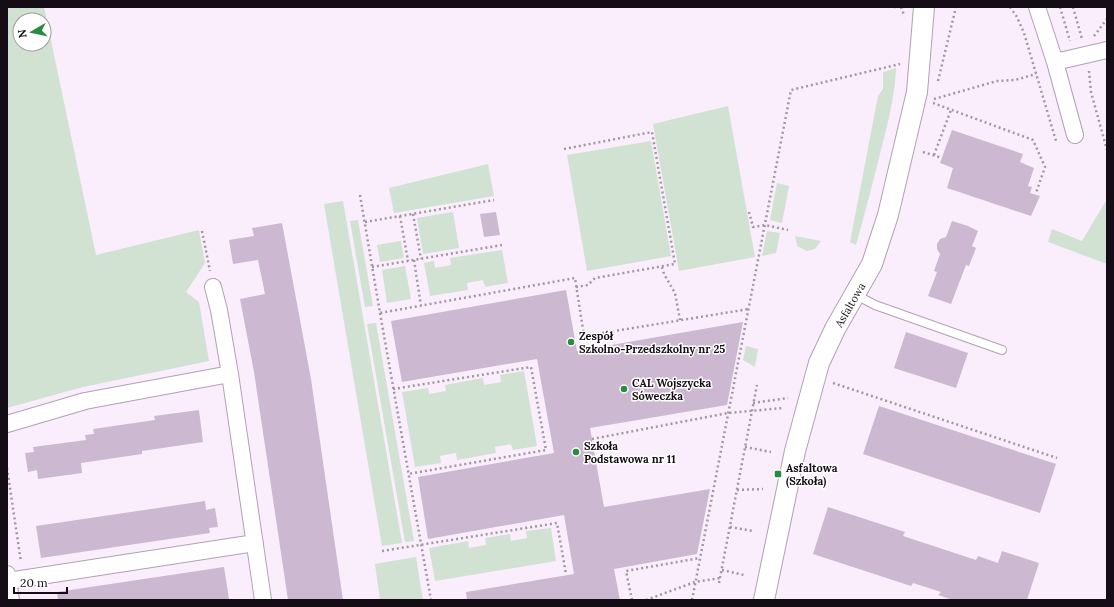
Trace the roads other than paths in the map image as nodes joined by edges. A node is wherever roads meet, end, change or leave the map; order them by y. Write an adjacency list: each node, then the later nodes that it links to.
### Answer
1 (924, 7): 7 (street, Asfaltowa)
2 (1037, 7): 4 (street)
3 (1107, 50): 4 (street)
4 (1055, 62): 5 (street)
5 (1075, 135)
6 (213, 287): 9 (street)
7 (856, 295): 8 (lane); 15 (street, Asfaltowa)
8 (1002, 350)
9 (230, 374): 10 (street); 11 (street)
10 (7, 424)
11 (255, 544): 12 (street); 14 (street)
12 (8, 577): 13 (street)
13 (11, 600)
14 (263, 600)
15 (764, 600)

